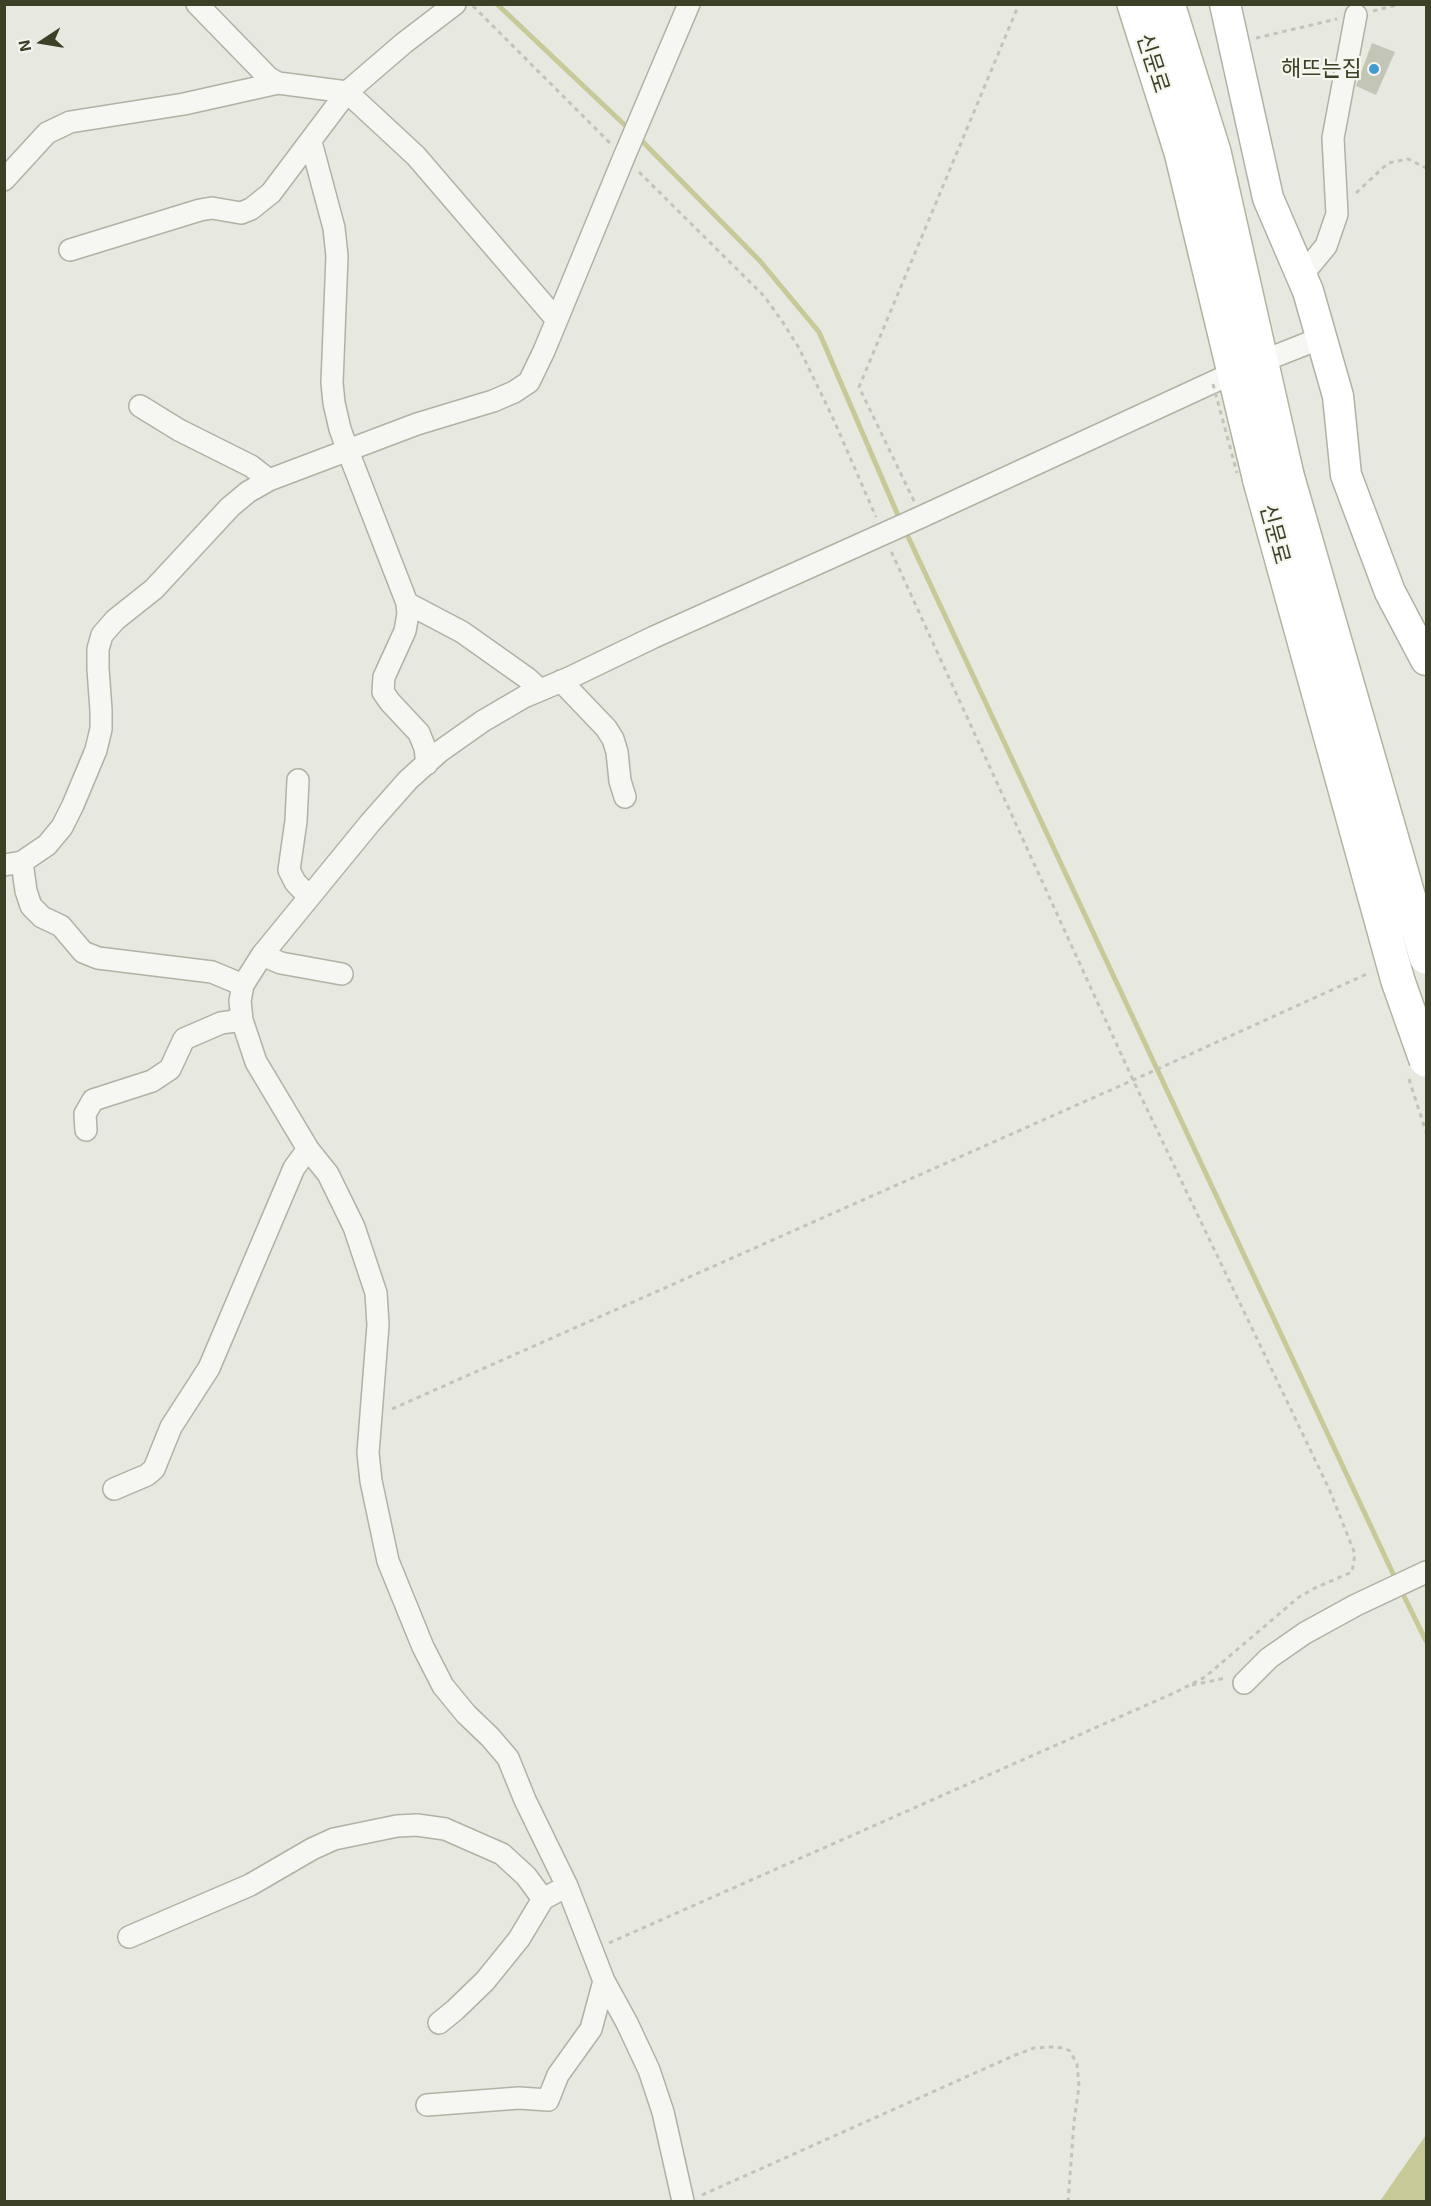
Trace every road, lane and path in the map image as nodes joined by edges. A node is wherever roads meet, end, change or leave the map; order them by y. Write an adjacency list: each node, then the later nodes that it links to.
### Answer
1 (197, 4): 12 (street)
2 (455, 4): 13 (street)
3 (471, 4): 15 (path)
4 (689, 4): 15 (street)
5 (1018, 4): 28 (path)
6 (1134, 4): 23 (main road, 신문로)
7 (1168, 4): 23 (main road, 신문로)
8 (1225, 4): 11 (street)
9 (1401, 4): 10 (path)
10 (1356, 15): 11 (path); 18 (street)
11 (1233, 38): 20 (street)
12 (278, 83): 13 (street); 17 (street)
13 (347, 92): 14 (street); 21 (street)
14 (311, 142): 19 (street); 25 (street)
15 (624, 157): 21 (street); 29 (path)
16 (1426, 168): 18 (path)
17 (4, 180)
18 (1336, 214): 20 (street)
19 (70, 250)
20 (1302, 275): 22 (street)
21 (556, 319): 25 (street)
22 (1321, 338): 23 (street); 31 (street)
23 (1248, 367): 26 (main road, 신문로); 28 (street)
24 (140, 406): 27 (street)
25 (348, 451): 27 (street); 30 (street)
26 (1274, 478): 40 (main road, 신문로, bridge); 45 (main road, 신문로, bridge)
27 (269, 480): 37 (street)
28 (916, 519): 29 (street)
29 (887, 532): 32 (street); 46 (path)
30 (407, 603): 33 (street); 34 (street)
31 (1426, 660)
32 (561, 681): 33 (street); 36 (street)
33 (540, 690): 34 (street)
34 (427, 764): 38 (street)
35 (298, 780): 38 (street)
36 (625, 797)
37 (13, 863): 43 (street)
38 (309, 897): 39 (street)
39 (262, 955): 42 (street); 43 (street)
40 (1426, 957)
41 (1373, 971): 46 (path)
42 (342, 974)
43 (243, 985): 44 (street)
44 (242, 1020): 47 (street); 48 (street)
45 (1426, 1060)
46 (1133, 1080): 49 (path); 53 (path)
47 (86, 1130)
48 (308, 1149): 49 (street); 50 (street)
49 (371, 1418): 54 (street)
50 (114, 1489)
51 (1426, 1572): 52 (street)
52 (1249, 1678): 53 (path)
53 (1187, 1686): 57 (path)
54 (567, 1887): 55 (street); 57 (street)
55 (543, 1899): 56 (street); 59 (street)
56 (129, 1937)
57 (591, 1951): 58 (street)
58 (604, 1981): 60 (street); 61 (street)
59 (439, 2023)
60 (427, 2105)
61 (683, 2201): 62 (path)
62 (1068, 2202)

